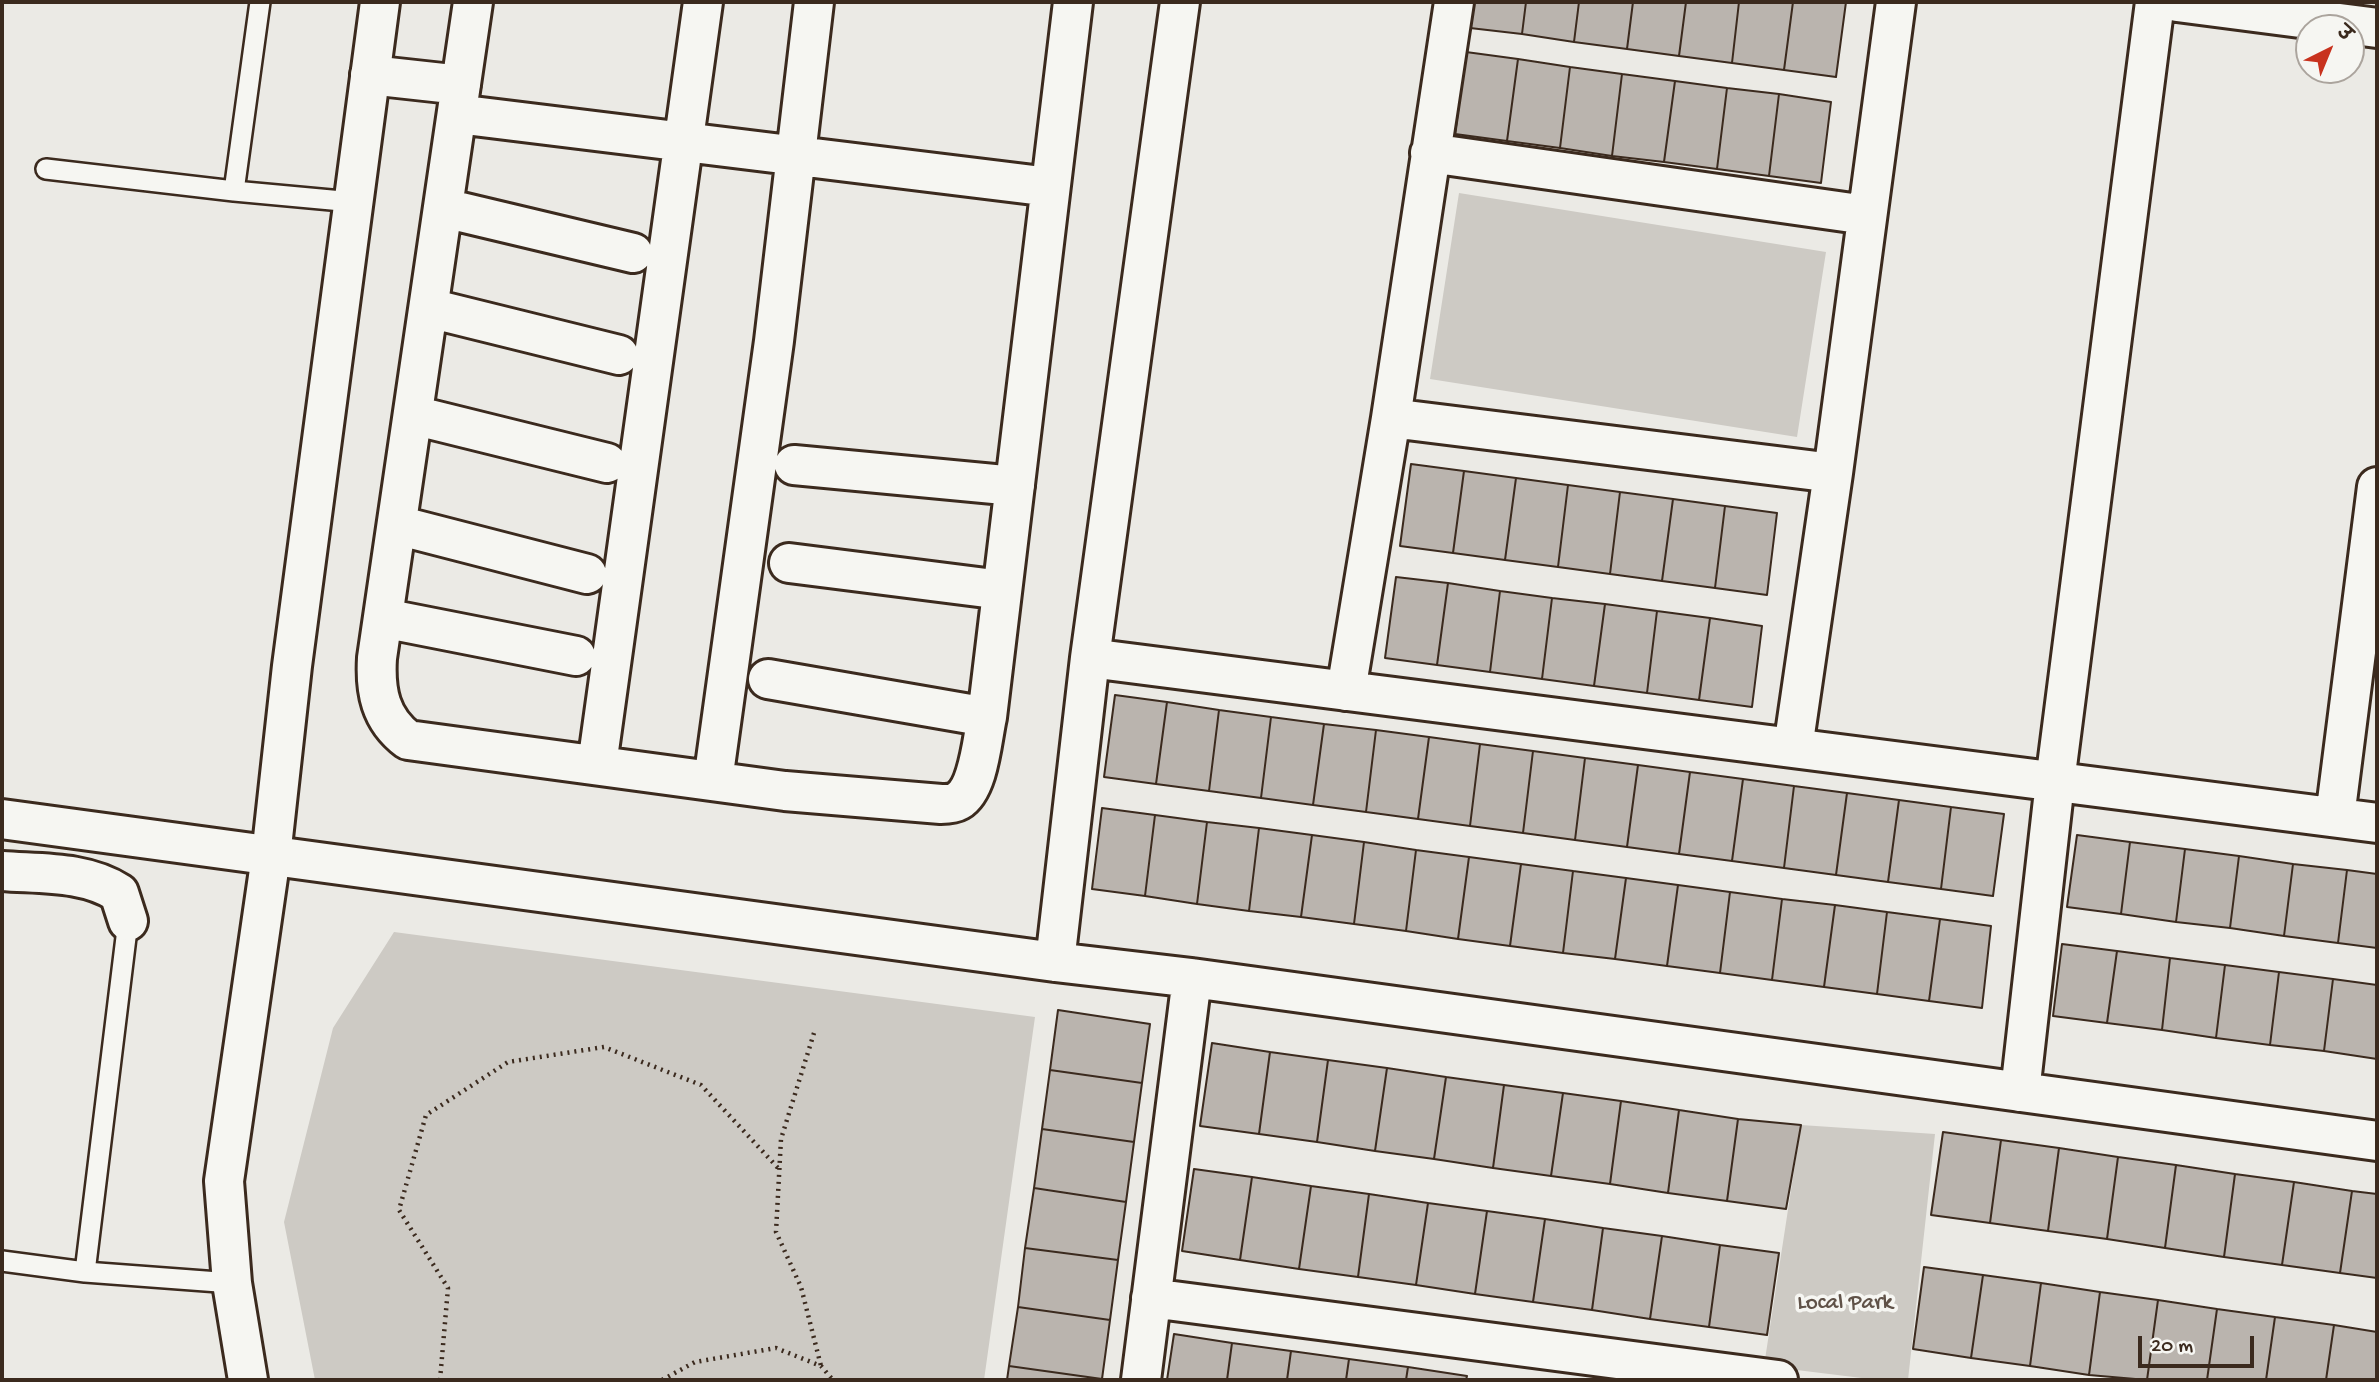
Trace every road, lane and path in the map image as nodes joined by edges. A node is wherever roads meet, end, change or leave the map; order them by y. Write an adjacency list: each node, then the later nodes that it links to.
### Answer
1 (260, 2): 20 (lane)
2 (380, 2): 13 (street)
3 (473, 2): 14 (street)
4 (703, 2): 15 (street)
5 (814, 2): 17 (street)
6 (1073, 2): 19 (street)
7 (1180, 2): 40 (street)
8 (1454, 2): 16 (street)
9 (1896, 2): 23 (street)
10 (2155, 2): 47 (street)
11 (2177, 2): 12 (street)
12 (2377, 28)
13 (370, 75): 14 (street); 21 (street)
14 (459, 99): 15 (street); 22 (street)
15 (683, 142): 17 (street); 45 (street)
16 (1430, 153): 23 (street); 28 (street)
17 (796, 156): 19 (street); 46 (street)
18 (46, 169): 20 (lane)
19 (1050, 187): 32 (street)
20 (234, 191): 21 (lane)
21 (353, 202): 51 (street)
22 (444, 208): 24 (street); 25 (street)
23 (1866, 215): 31 (street)
24 (633, 253)
25 (429, 308): 26 (street); 27 (street)
26 (619, 355)
27 (413, 415): 29 (street); 34 (street)
28 (1391, 418): 31 (street); 42 (street)
29 (607, 463)
30 (794, 465): 32 (street)
31 (1833, 473): 44 (street)
32 (1014, 486): 37 (street)
33 (2377, 487): 48 (street)
34 (397, 525): 36 (street); 38 (street)
35 (789, 564): 37 (street)
36 (587, 573)
37 (1002, 590): 43 (street)
38 (383, 618): 39 (street); 45 (street)
39 (576, 656)
40 (1090, 658): 42 (street); 54 (street)
41 (768, 679): 43 (street)
42 (1346, 691): 44 (street)
43 (987, 717): 46 (street)
44 (1793, 748): 47 (street)
45 (597, 765): 46 (street)
46 (713, 781)
47 (2054, 782): 48 (street); 57 (street)
48 (2335, 817): 50 (street)
49 (2, 819): 51 (street)
50 (2377, 823)
51 (271, 856): 54 (street); 62 (street)
52 (2, 871): 53 (street)
53 (128, 921): 61 (lane)
54 (1055, 962): 55 (street)
55 (1192, 978): 57 (street); 63 (street)
56 (814, 1033): 59 (path)
57 (2020, 1092): 58 (street)
58 (2377, 1140)
59 (779, 1169): 64 (path); 67 (path)
60 (2, 1261): 61 (lane)
61 (85, 1272): 62 (lane)
62 (232, 1283): 66 (street)
63 (1151, 1298): 65 (street); 70 (street)
64 (821, 1366): 68 (path); 69 (path)
65 (1692, 1375): 71 (street)
66 (248, 1380)
67 (440, 1380)
68 (662, 1380)
69 (833, 1380)
70 (1141, 1380)
71 (1778, 1380)

